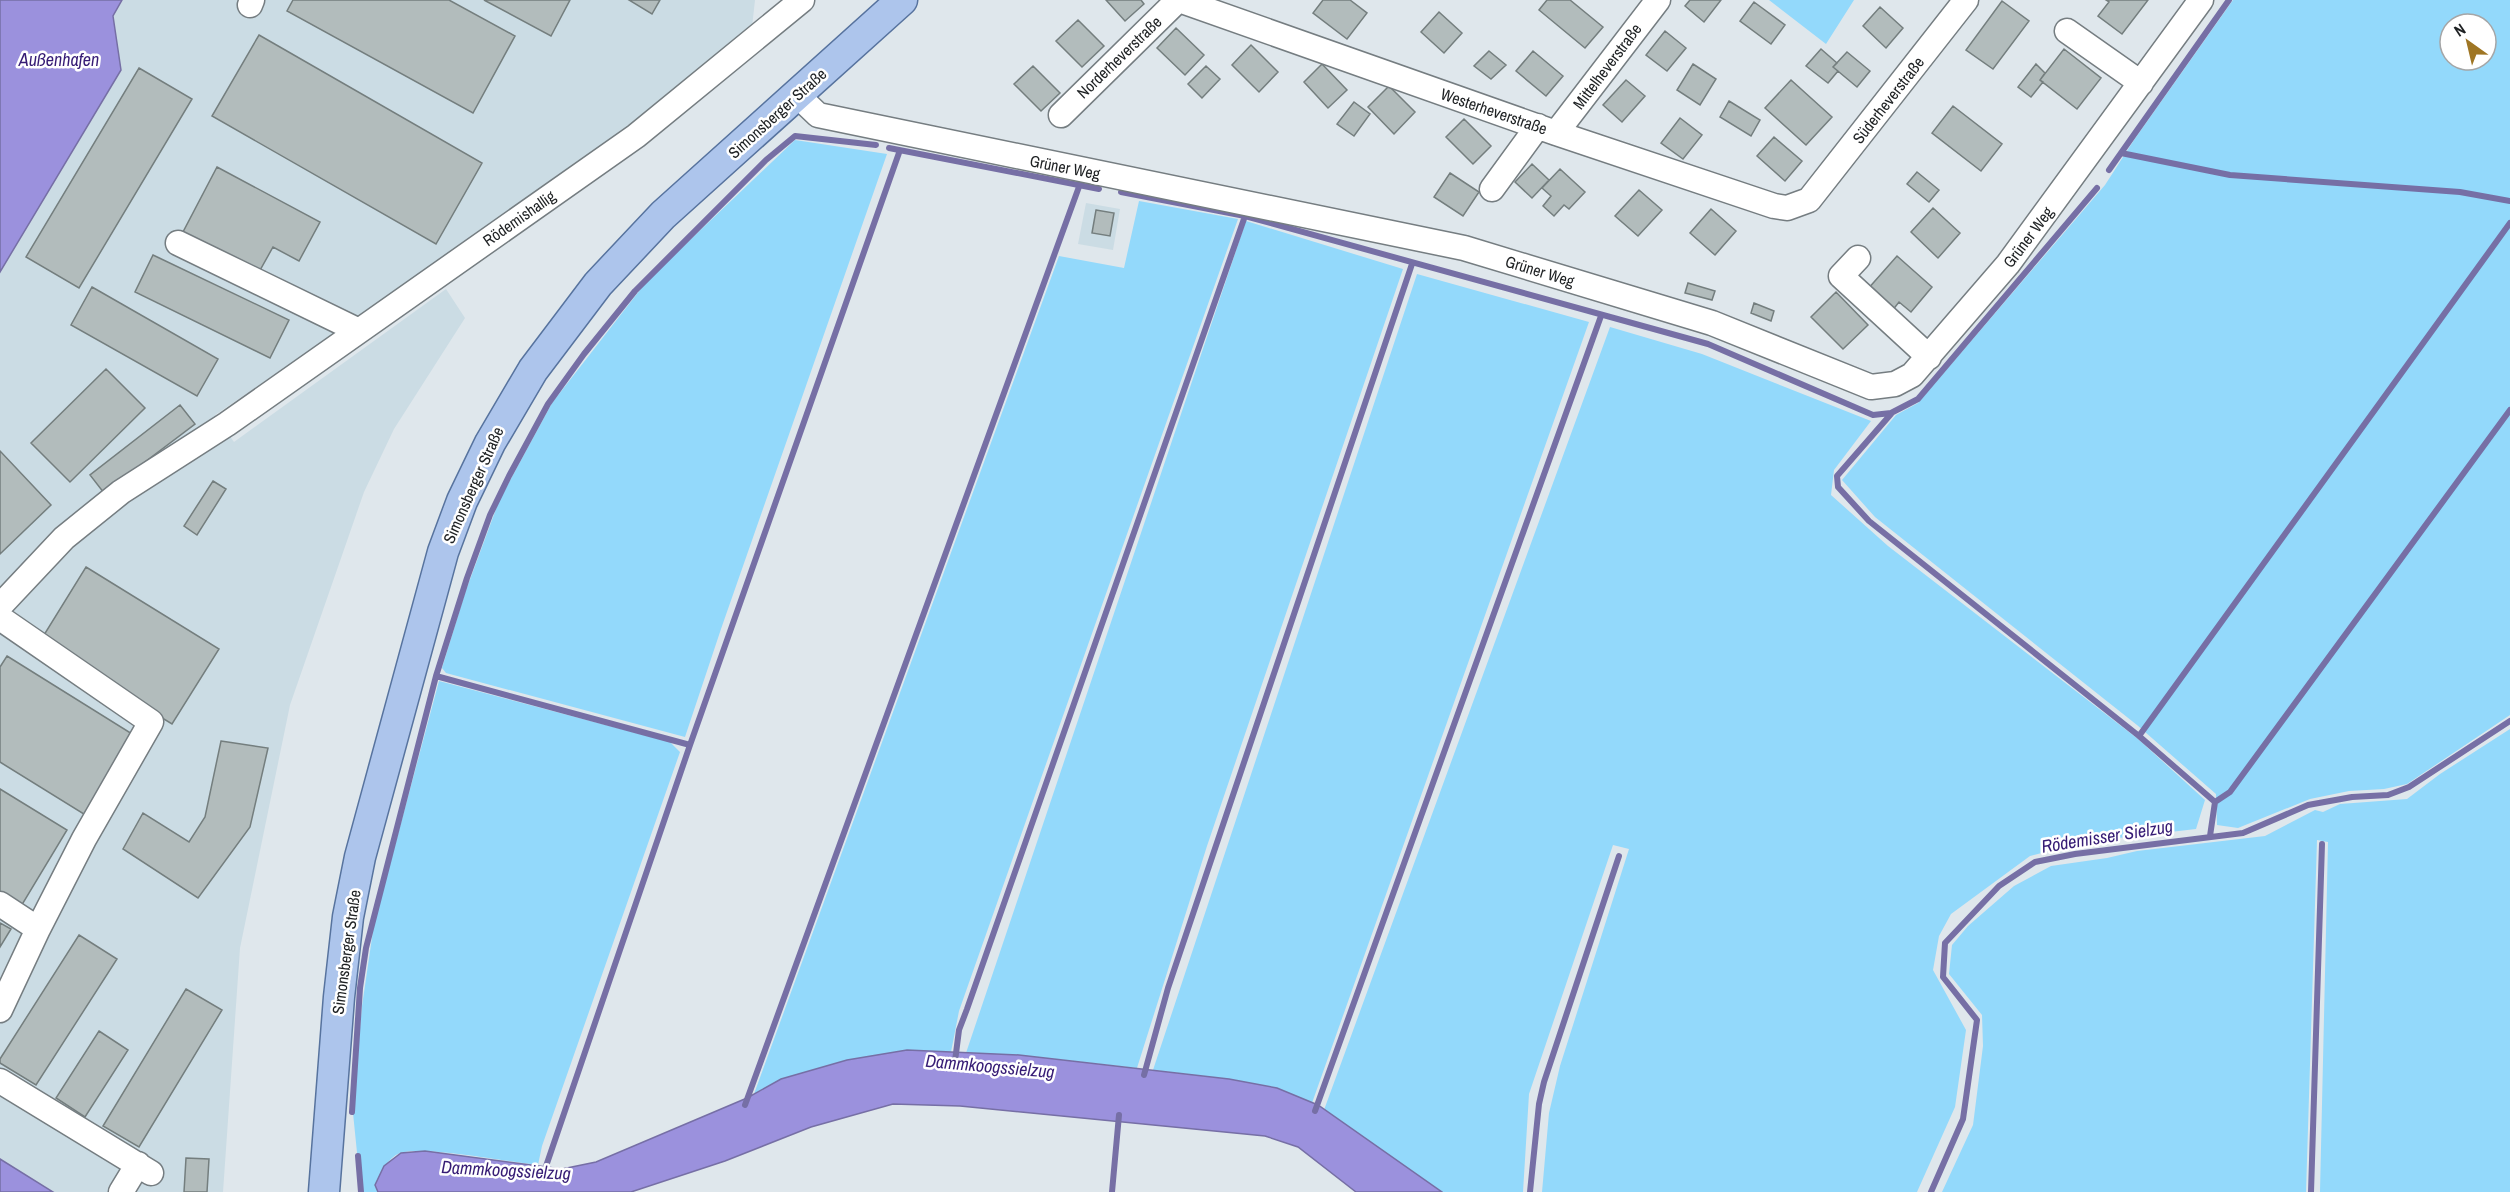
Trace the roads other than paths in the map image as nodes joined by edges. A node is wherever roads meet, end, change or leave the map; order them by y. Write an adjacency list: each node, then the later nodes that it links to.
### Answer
1 (802, 0): 16 (street, Rödemishallig)
2 (902, 0): 9 (main road, Simonsberger Straße)
3 (1179, 0): 10 (street, Norderheverstraße); 11 (street, Westerheverstraße)
4 (1658, 0): 11 (street, Mittelheverstraße)
5 (1966, 0): 13 (street, Süderheverstraße)
6 (2201, 0): 8 (street, Grüner Weg)
7 (2067, 31): 8 (street)
8 (2141, 83): 17 (street, Grüner Weg)
9 (798, 95): 17 (street, Grüner Weg); 25 (main road, Simonsberger Straße)
10 (1060, 115)
11 (1547, 129): 12 (street, Mittelheverstraße); 13 (street, Westerheverstraße)
12 (1492, 189)
13 (1809, 200)
14 (178, 243): 16 (street)
15 (1858, 258): 17 (street)
16 (359, 331): 18 (street, Rödemishallig)
17 (1929, 357)
18 (0, 606)
19 (0, 618): 21 (street)
20 (0, 904): 21 (street)
21 (38, 929): 22 (street)
22 (0, 1010)
23 (0, 1080): 24 (street)
24 (121, 1192)
25 (324, 1192)

